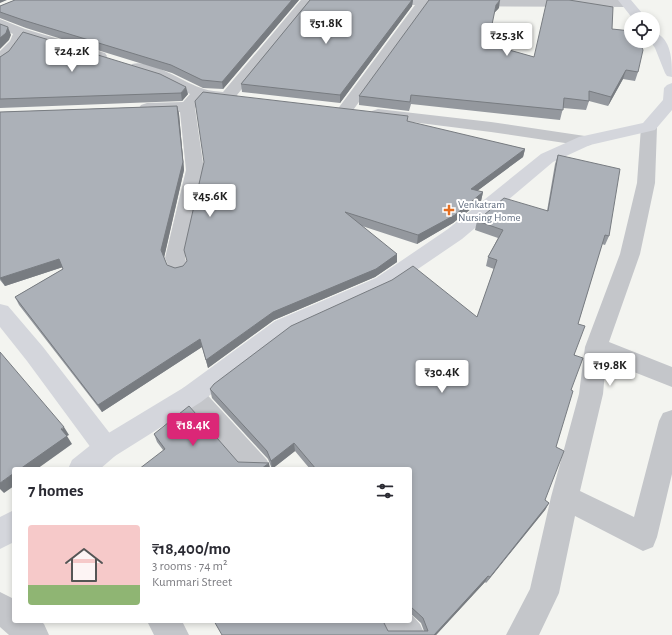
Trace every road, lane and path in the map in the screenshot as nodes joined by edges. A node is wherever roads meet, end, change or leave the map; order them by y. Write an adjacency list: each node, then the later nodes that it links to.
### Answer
1 (308, 0): 13 (street)
2 (371, 0): 3 (street)
3 (423, 1): 4 (street); 18 (street)
4 (625, 1): 5 (main road)
5 (634, 12)
6 (0, 23): 7 (street)
7 (20, 32): 9 (street); 12 (street)
8 (660, 45): 10 (main road)
9 (0, 60)
10 (672, 74)
11 (672, 88): 17 (main road)
12 (200, 93): 13 (street); 15 (street)
13 (227, 97): 14 (street)
14 (242, 99)
15 (187, 107): 16 (street); 19 (street)
16 (132, 109)
17 (649, 127): 18 (main road); 21 (street)
18 (585, 141): 23 (main road)
19 (178, 268)
20 (0, 312): 25 (main road)
21 (596, 347): 22 (street); 28 (street)
22 (672, 377)
23 (192, 395): 25 (main road); 27 (street)
24 (672, 421): 28 (street)
25 (106, 448): 26 (main road)
26 (83, 467)
27 (256, 467)
28 (565, 498): 37 (street)
29 (0, 607): 30 (street)
30 (12, 617)
31 (19, 623): 34 (street)
32 (164, 623): 35 (street)
33 (398, 623): 36 (street)
34 (33, 635)
35 (173, 635)
36 (409, 635)
37 (522, 635)

